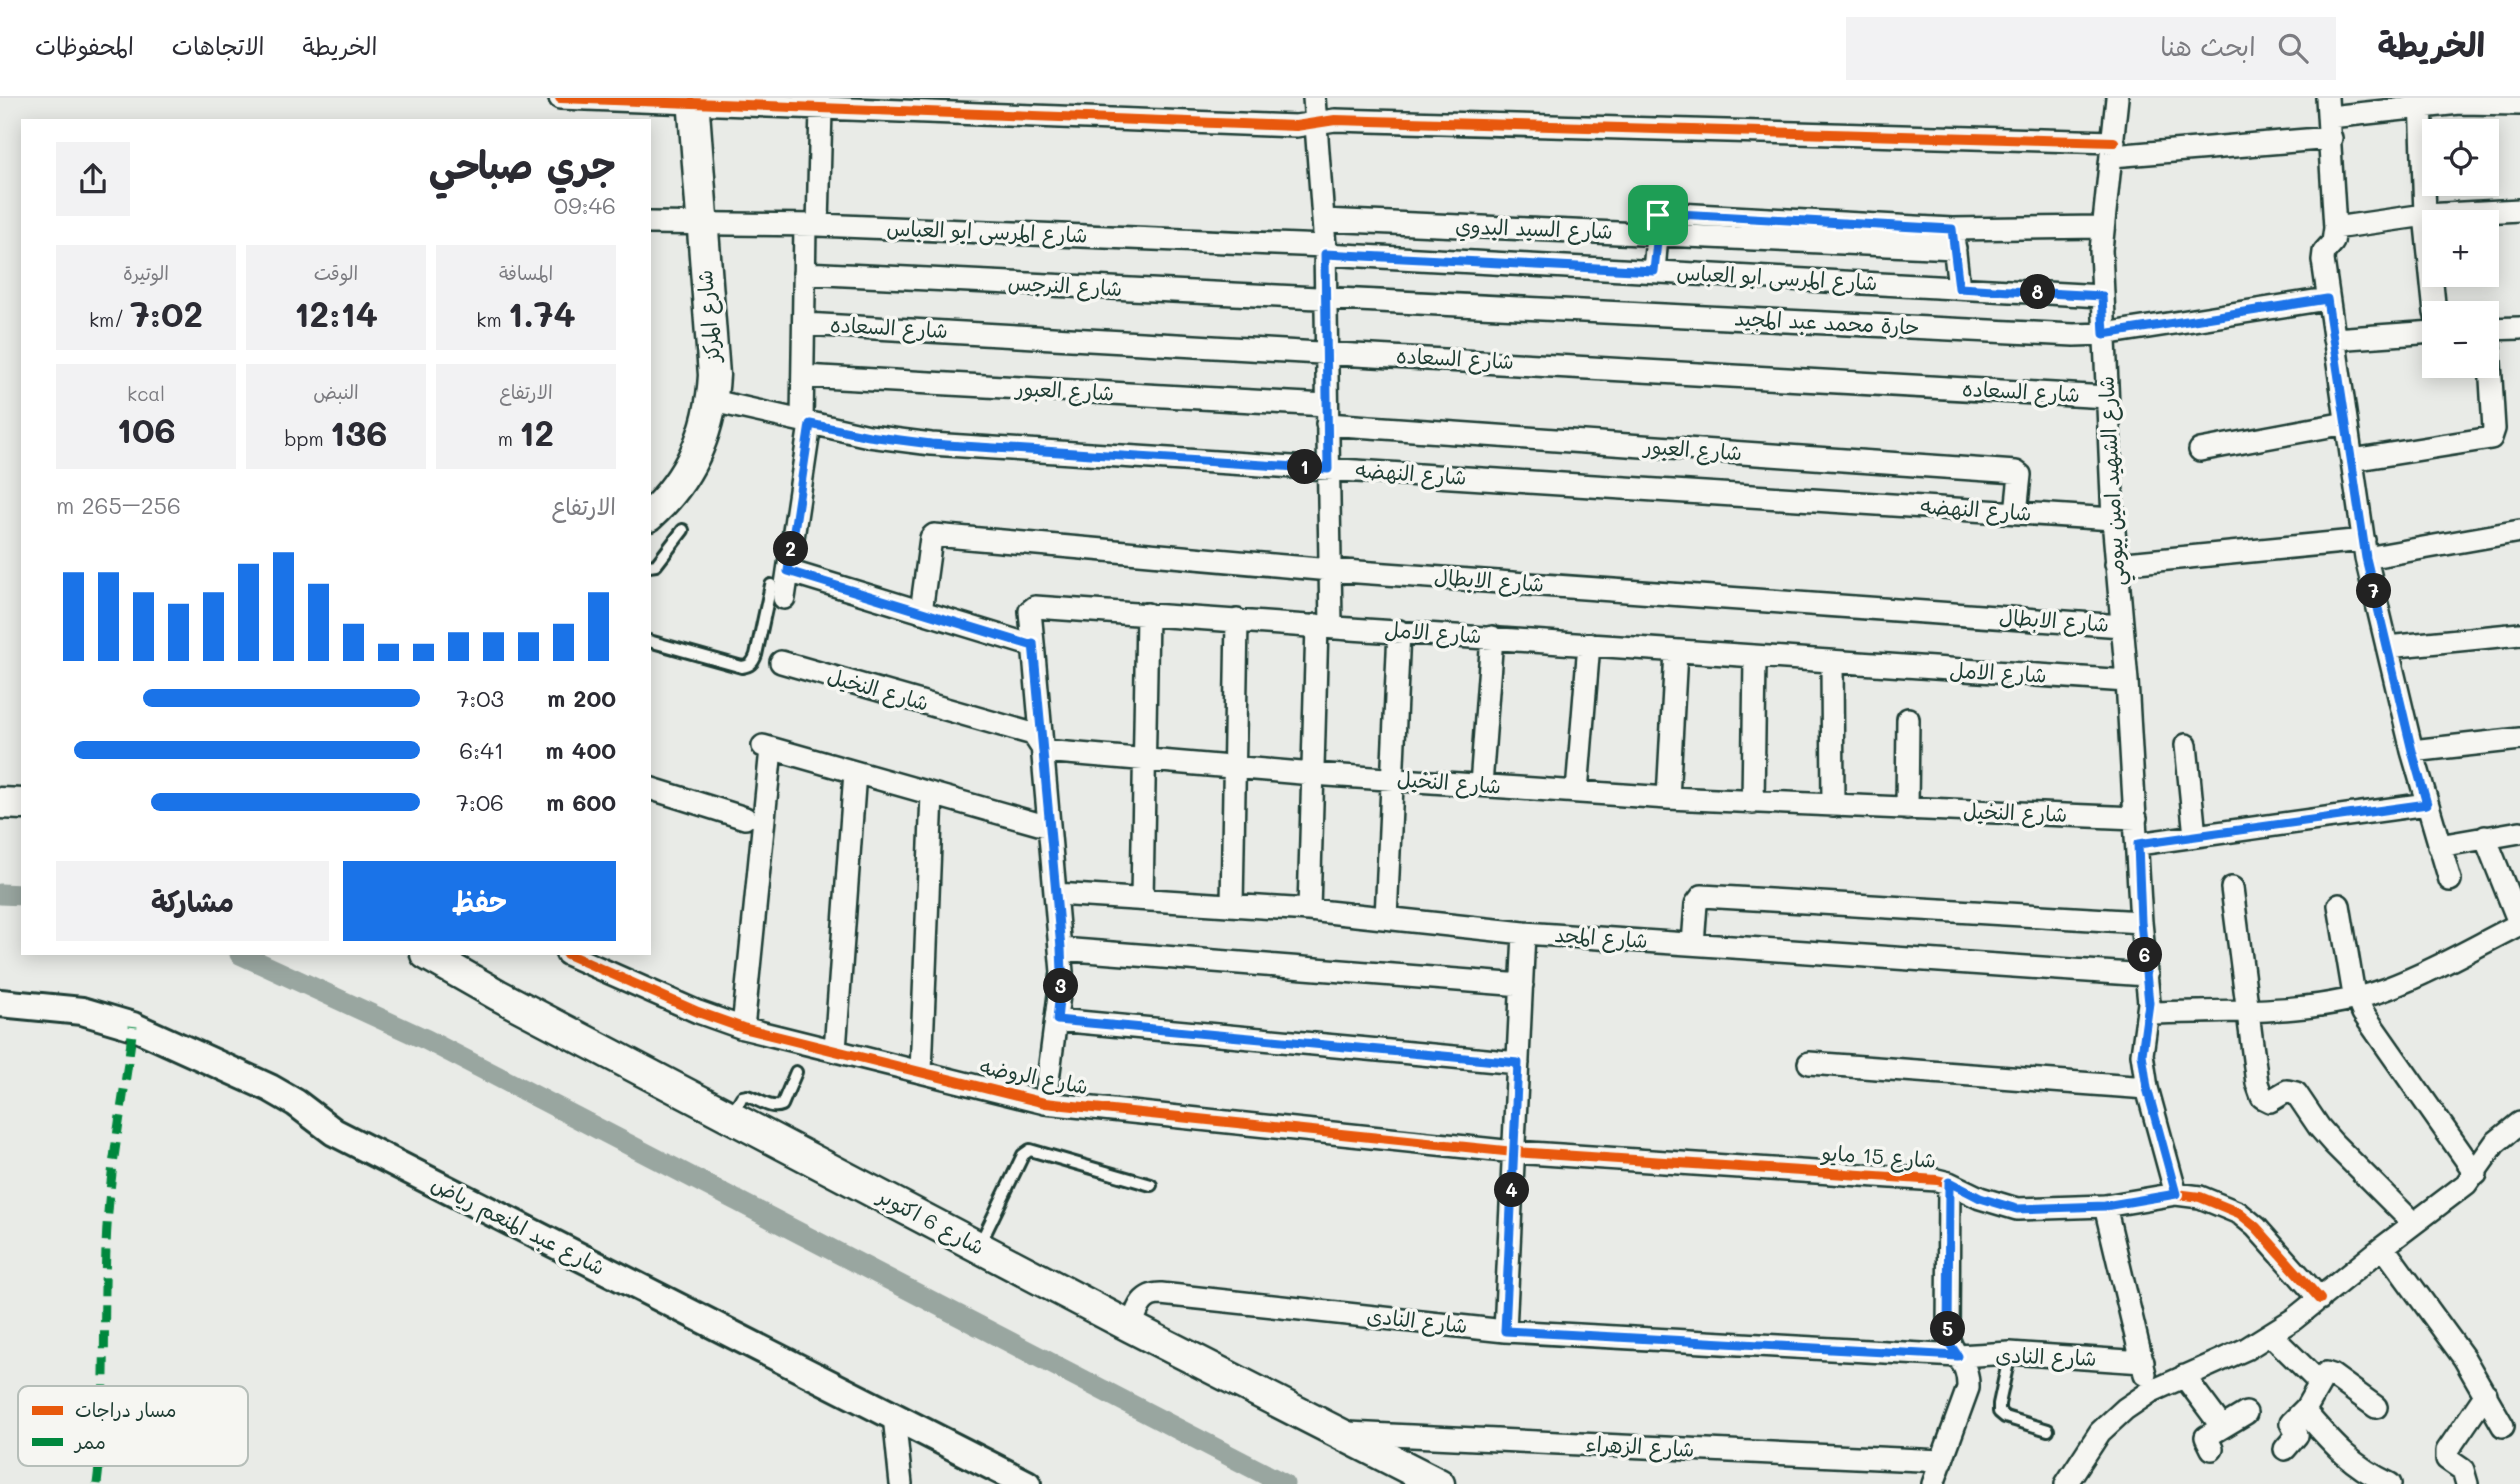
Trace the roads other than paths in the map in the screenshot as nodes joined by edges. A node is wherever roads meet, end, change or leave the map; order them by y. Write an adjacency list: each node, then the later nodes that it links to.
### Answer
1 (560, 98): 4 (street)
2 (1314, 98): 10 (street)
3 (2117, 98): 11 (street, شارع الشهيد امين بيومي)
4 (693, 100): 8 (street); 18 (main road, شارع المركز)
5 (2421, 103): 6 (street); 9 (street); 12 (street)
6 (2520, 104)
7 (956, 106): 8 (street); 10 (street)
8 (821, 109): 19 (street)
9 (2329, 118): 11 (street); 21 (street)
10 (1315, 123): 11 (street); 16 (street)
11 (2113, 149): 20 (street, شارع الشهيد امين بيومي)
12 (2425, 210)
13 (2520, 210): 14 (street)
14 (2499, 211)
15 (2422, 215): 21 (street)
16 (1323, 220): 22 (street, شارع السيد البدوي); 24 (street)
17 (651, 223): 18 (street, شارع المرسى ابو العباس)
18 (702, 223): 19 (street, شارع المرسى ابو العباس); 41 (main road, شارع المركز)
19 (812, 225): 24 (street, شارع المرسى ابو العباس); 26 (street)
20 (2102, 228): 23 (street); 28 (street, شارع الشهيد امين بيومي)
21 (2335, 228): 30 (street)
22 (1657, 235): 23 (street); 25 (street)
23 (1953, 238): 27 (street)
24 (1325, 250): 25 (street, شارع المرسى ابو العباس); 29 (street)
25 (1654, 271): 27 (street, شارع المرسى ابو العباس)
26 (804, 273): 29 (street, شارع النرجس); 31 (street)
27 (1959, 288): 28 (street, شارع المرسى ابو العباس)
28 (2102, 296): 35 (street, شارع الشهيد امين بيومي)
29 (1325, 299): 35 (street, حارة محمد عبد المجيد); 37 (street)
30 (2327, 299): 35 (street, حارة محمد عبد المجيد); 36 (street)
31 (803, 324): 37 (street, شارع السعاده); 38 (street)
32 (2520, 328): 33 (street)
33 (2499, 329)
34 (2422, 333): 36 (street)
35 (2104, 334): 40 (street, شارع الشهيد امين بيومي)
36 (2334, 340): 44 (street)
37 (1326, 352): 40 (street, شارع السعاده); 42 (street)
38 (803, 376): 42 (street, شارع العبور); 43 (street)
39 (2490, 378): 46 (street)
40 (2107, 397): 50 (street, شارع الشهيد امين بيومي)
41 (712, 401): 43 (street, شارع النهضه); 49 (main road, شارع المركز)
42 (1327, 415): 47 (street); 48 (street, شارع العبور)
43 (806, 422): 47 (street, شارع النهضه); 57 (street)
44 (2346, 422): 45 (street); 46 (street)
45 (2200, 450)
46 (2352, 460): 53 (street)
47 (1328, 469): 48 (street, شارع النهضه); 56 (street)
48 (2016, 513): 50 (street, شارع النهضه)
49 (651, 514)
50 (2113, 519): 54 (street, شارع الشهيد امين بيومي)
51 (683, 530): 55 (lane)
52 (2520, 531): 53 (street)
53 (2365, 549): 54 (street); 70 (street)
54 (2116, 564): 63 (street, شارع الشهيد امين بيومي)
55 (651, 566)
56 (1330, 570): 59 (street, شارع الابطال); 62 (street); 63 (street, شارع الابطال)
57 (788, 571): 58 (street); 59 (street)
58 (777, 592): 67 (lane)
59 (921, 612): 68 (street)
60 (1147, 614): 61 (street, شارع الامل); 68 (street, شارع الامل); 81 (street)
61 (1237, 621): 62 (street, شارع الامل); 82 (street)
62 (1324, 626): 64 (street, شارع الامل); 84 (street)
63 (2122, 626): 75 (street, شارع الشهيد امين بيومي)
64 (1399, 631): 66 (street, شارع الامل); 85 (street)
65 (2520, 634): 70 (street)
66 (1492, 637): 69 (street, شارع الامل); 86 (street)
67 (651, 642)
68 (1033, 643): 79 (street)
69 (1589, 645): 71 (street, شارع الامل); 88 (street)
70 (2387, 648): 80 (street)
71 (1676, 652): 72 (street, شارع الامل); 90 (street)
72 (1755, 658): 74 (street, شارع الامل); 92 (street)
73 (781, 662): 79 (street, شارع النخيل)
74 (1832, 663): 75 (street, شارع الامل); 95 (street)
75 (2127, 681): 98 (street, شارع الشهيد امين بيومي)
76 (1908, 719): 96 (street)
77 (2520, 739): 80 (street)
78 (2186, 745): 101 (street)
79 (1044, 751): 81 (street, شارع النخيل); 99 (street)
80 (2412, 751): 94 (street)
81 (1144, 760): 82 (street, شارع النخيل); 108 (street)
82 (1235, 768): 84 (street, شارع النخيل); 109 (street)
83 (855, 772): 89 (street); 128 (street); 129 (street)
84 (1313, 774): 85 (street, شارع النخيل); 111 (street)
85 (1392, 779): 86 (street, شارع النخيل); 112 (street)
86 (1481, 785): 88 (street, شارع النخيل)
87 (651, 789): 97 (street)
88 (1577, 791): 90 (street, شارع النخيل)
89 (932, 794): 99 (street); 133 (street)
90 (1668, 798): 92 (street, شارع النخيل)
91 (0, 803): 93 (main road)
92 (1753, 803): 95 (street, شارع النخيل)
93 (21, 804)
94 (2427, 804): 101 (street); 104 (street)
95 (1833, 806): 96 (street, شارع النخيل)
96 (1907, 810): 98 (street, شارع النخيل)
97 (745, 818)
98 (2136, 818): 103 (street, شارع الشهيد امين بيومي)
99 (1049, 827): 107 (street)
100 (2520, 832): 102 (street)
101 (2195, 836): 103 (street)
102 (2485, 837): 104 (street); 114 (street)
103 (2138, 844): 113 (street, شارع الشهيد امين بيومي)
104 (2440, 846): 105 (street)
105 (2450, 880)
106 (2232, 888): 125 (street)
107 (1056, 894): 108 (street, شارع المجد); 117 (street)
108 (1142, 899): 109 (street, شارع المجد)
109 (1233, 905): 111 (street, شارع المجد)
110 (2339, 905): 123 (street)
111 (1309, 910): 112 (street, شارع المجد)
112 (1386, 918): 115 (street, شارع المجد)
113 (2141, 922): 116 (street); 121 (street, شارع الشهيد امين بيومي)
114 (2520, 924): 123 (street)
115 (1524, 933): 116 (street, شارع المجد); 122 (street)
116 (1693, 944): 121 (street, شارع المجد)
117 (1061, 948): 122 (street); 127 (street)
118 (430, 955): 120 (main road, شارع 6 اكتوبر)
119 (569, 955): 128 (street, شارع الروضه)
120 (465, 964): 136 (main road, شارع 6 اكتوبر)
121 (2147, 975): 126 (street, شارع الشهيد امين بيومي)
122 (1522, 985): 130 (street)
123 (2356, 998): 125 (street); 139 (street)
124 (0, 1003): 161 (street, شارع عبد المنعم رياض)
125 (2247, 1009): 126 (street); 144 (street)
126 (2148, 1013): 134 (street, شارع الشهيد امين بيومي)
127 (1057, 1020): 130 (street); 135 (street)
128 (743, 1028): 129 (street, شارع الروضه)
129 (835, 1050): 133 (street, شارع الروضه)
130 (1518, 1063): 138 (street)
131 (1809, 1063): 134 (street)
132 (796, 1072): 136 (lane)
133 (921, 1072): 135 (street, شارع الروضه)
134 (2147, 1088): 142 (street, شارع الشهيد امين بيومي)
135 (1045, 1103): 138 (street, شارع الروضه)
136 (731, 1117): 145 (main road, شارع 6 اكتوبر)
137 (2520, 1123): 139 (street)
138 (1514, 1152): 140 (street, شارع 15 مايو); 149 (street)
139 (2476, 1174): 144 (street)
140 (1949, 1182): 143 (street, شارع 15 مايو); 152 (street)
141 (1151, 1185): 145 (lane)
142 (2176, 1194): 143 (street, شارع 15 مايو); 147 (street, شارع 15 مايو)
143 (2105, 1206): 153 (street)
144 (2413, 1223): 146 (street)
145 (978, 1247): 148 (main road, شارع 6 اكتوبر)
146 (2383, 1247): 147 (street); 157 (street)
147 (2320, 1299): 150 (street)
148 (1131, 1327): 149 (street, شارع النادى); 165 (main road, شارع 6 اكتوبر)
149 (1505, 1331): 152 (street, شارع النادى)
150 (2271, 1335): 154 (street); 155 (street)
151 (2010, 1353): 152 (street, شارع النادى); 153 (street, شارع النادى); 164 (lane)
152 (1958, 1356): 168 (street)
153 (2143, 1362): 156 (street)
154 (2185, 1376): 156 (street); 163 (street)
155 (2320, 1383): 158 (street); 159 (street)
156 (2150, 1392): 174 (street)
157 (2486, 1394): 162 (street); 176 (street)
158 (2376, 1407)
159 (2304, 1411): 167 (street); 169 (street)
160 (2246, 1413): 163 (street)
161 (894, 1416): 170 (street, شارع عبد المنعم رياض); 171 (street)
162 (2503, 1426)
163 (2222, 1427): 166 (street)
164 (2048, 1430)
165 (1339, 1433): 168 (street, شارع الزهراء); 172 (main road, شارع 6 اكتوبر)
166 (2212, 1449)
167 (2285, 1450)
168 (1942, 1461): 173 (street)
169 (2359, 1476): 175 (street)
170 (1019, 1482)
171 (901, 1484)
172 (1439, 1484)
173 (1933, 1484)
174 (2066, 1484)
175 (2390, 1484)
176 (2467, 1484)

